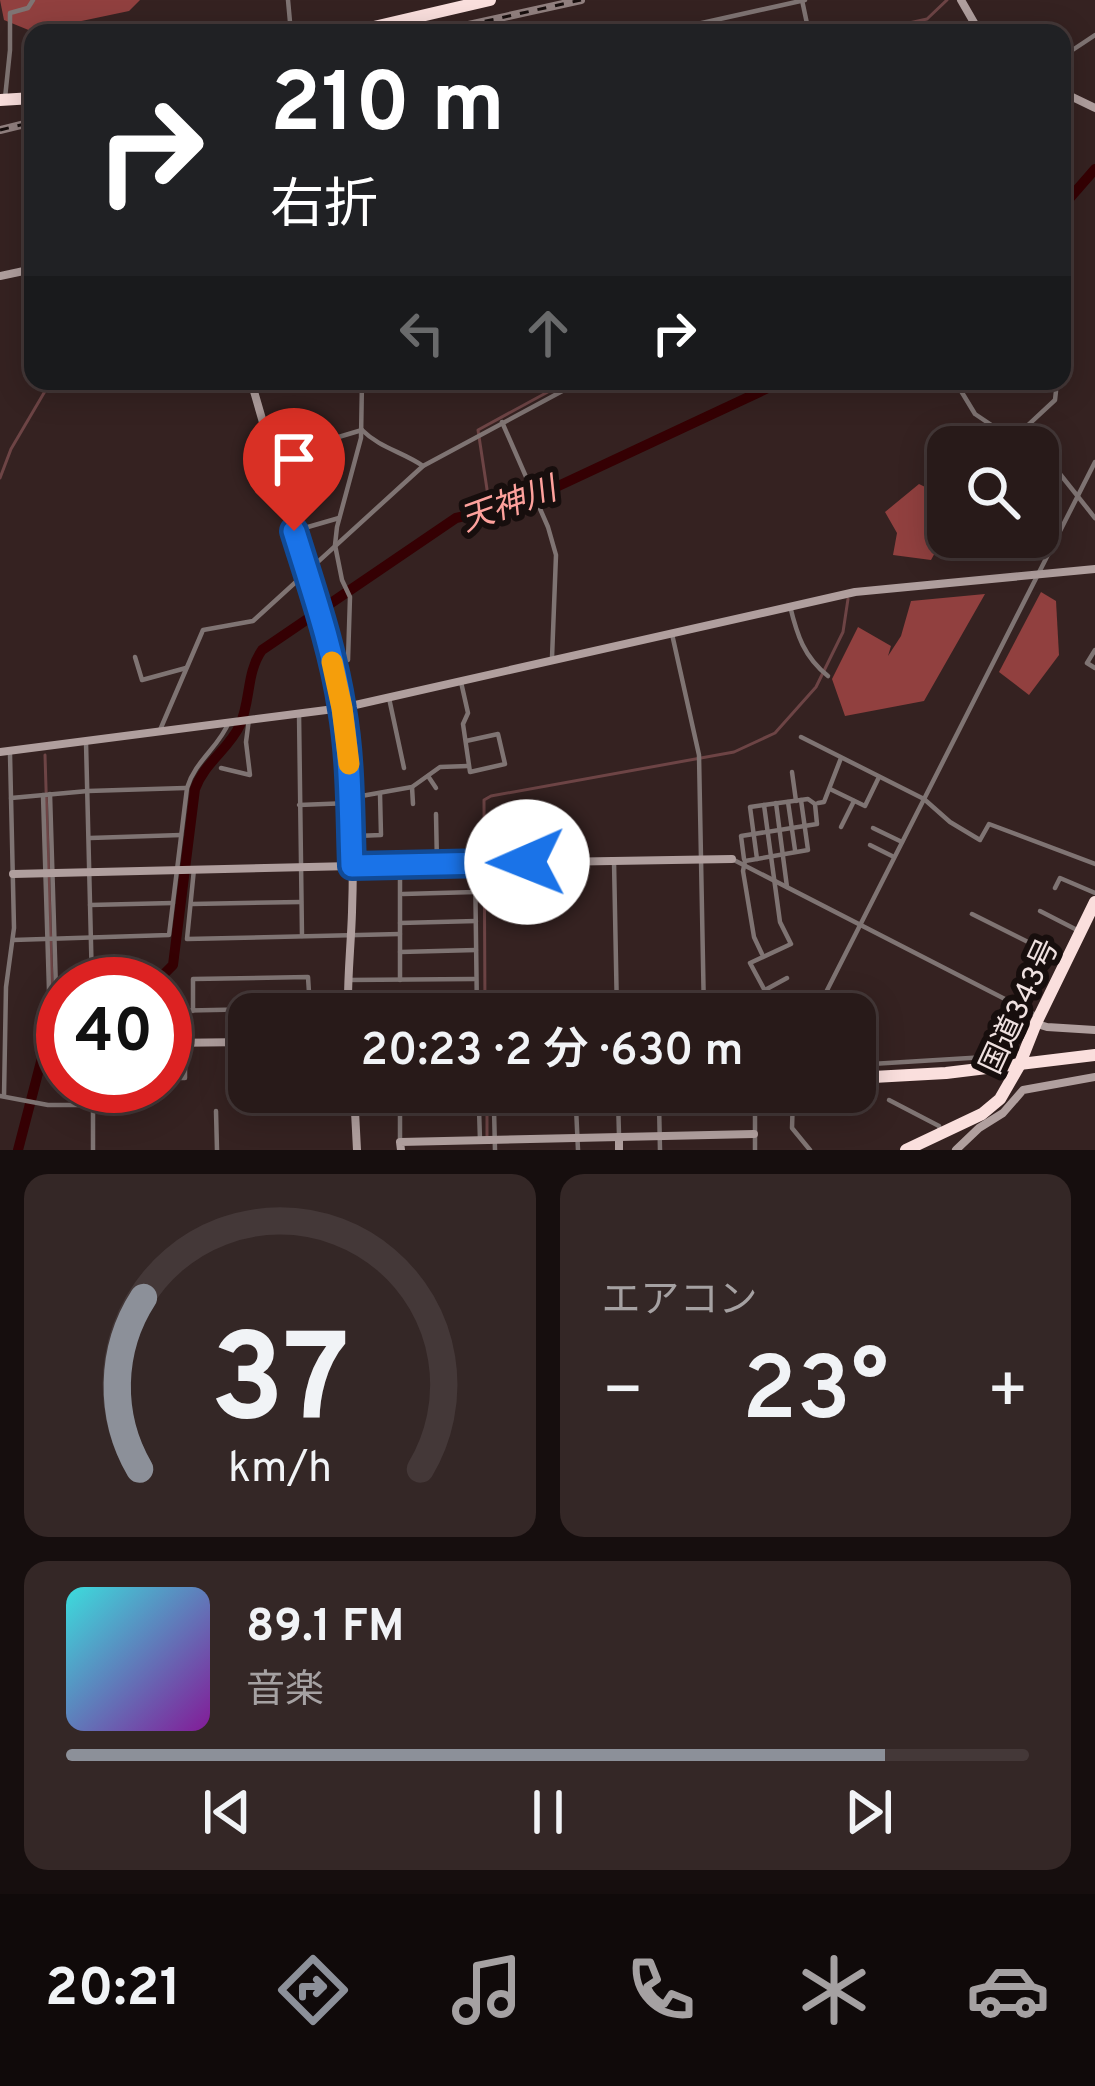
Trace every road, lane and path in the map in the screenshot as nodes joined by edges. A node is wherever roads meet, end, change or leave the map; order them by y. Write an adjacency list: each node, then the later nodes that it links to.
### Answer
1 (33, 0): 6 (street)
2 (490, 0): 4 (highway)
3 (803, 0): 5 (street)
4 (387, 24)
5 (698, 24)
6 (3, 100)
7 (254, 390): 16 (street)
8 (362, 390): 15 (street)
9 (564, 390): 12 (street)
10 (960, 390): 13 (street)
11 (1056, 391): 14 (street)
12 (502, 422): 18 (street); 32 (street)
13 (993, 426)
14 (1026, 426)
15 (362, 430): 16 (street); 18 (street); 21 (street)
16 (273, 456): 23 (street)
17 (1095, 462): 20 (street)
18 (423, 466): 24 (street)
19 (1059, 473): 20 (street)
20 (1078, 496): 22 (street); 27 (street)
21 (339, 518): 23 (street); 24 (street)
22 (1095, 518)
23 (294, 531): 26 (street)
24 (335, 545): 26 (street); 33 (street)
25 (1095, 569): 27 (street)
26 (306, 570): 33 (street); 34 (street)
27 (1038, 574): 28 (street); 63 (street)
28 (790, 606): 29 (street); 36 (street)
29 (672, 634): 32 (street); 89 (street)
30 (1095, 650): 35 (street)
31 (135, 657): 34 (street)
32 (552, 662): 37 (street)
33 (333, 663): 39 (street)
34 (186, 668): 43 (street)
35 (1095, 668)
36 (829, 676)
37 (461, 682): 38 (street); 45 (street)
38 (389, 698): 39 (street); 51 (street)
39 (342, 708): 40 (street); 64 (street)
40 (299, 713): 41 (street); 70 (street)
41 (250, 719): 42 (street); 50 (street)
42 (230, 721): 43 (street); 55 (street)
43 (160, 730): 46 (street)
44 (801, 737): 48 (street)
45 (466, 740): 49 (street); 49 (street)
46 (86, 742): 47 (street); 59 (street)
47 (5, 752): 62 (street)
48 (841, 758): 54 (street); 58 (street)
49 (469, 766): 53 (street)
50 (221, 768)
51 (404, 768)
52 (792, 772): 65 (street)
53 (428, 776): 56 (street); 57 (street)
54 (879, 777): 63 (street); 66 (street)
55 (187, 788): 59 (street); 80 (street)
56 (412, 788): 60 (street); 68 (street)
57 (436, 788)
58 (830, 789): 66 (street); 69 (street)
59 (88, 791): 61 (street); 82 (street)
60 (380, 794): 64 (street); 81 (street)
61 (47, 795): 62 (street); 103 (street)
62 (11, 798): 104 (street)
63 (924, 799): 83 (street); 96 (street)
64 (350, 801): 70 (street); 81 (street)
65 (795, 801): 67 (street); 69 (street); 73 (street); 74 (street)
66 (854, 801): 75 (street)
67 (776, 803): 71 (street); 77 (street)
68 (413, 804)
69 (815, 804): 73 (street)
70 (299, 805): 99 (street)
71 (764, 805): 78 (street); 79 (street)
72 (436, 814): 95 (street)
73 (804, 825): 74 (street); 85 (street)
74 (792, 827): 77 (street); 85 (street)
75 (841, 827)
76 (873, 827): 83 (street)
77 (780, 829): 78 (street); 86 (street)
78 (767, 830): 79 (street); 87 (street)
79 (753, 833): 91 (street); 94 (street)
80 (181, 836): 82 (street); 100 (street)
81 (351, 836): 98 (street)
82 (89, 838): 102 (street)
83 (902, 842): 88 (street)
84 (870, 845): 88 (street)
85 (795, 852): 86 (street)
86 (783, 854): 87 (street); 107 (street)
87 (771, 855): 91 (street); 105 (street)
88 (894, 857): 119 (street)
89 (701, 859): 90 (street); 92 (street); 142 (street)
90 (732, 859): 94 (street)
91 (757, 859): 94 (street)
92 (614, 861): 93 (street); 141 (street)
93 (480, 863): 95 (street); 108 (street)
94 (745, 863): 105 (street); 129 (street)
95 (437, 864): 97 (street)
96 (1095, 864)
97 (400, 865): 98 (street); 109 (street)
98 (352, 866): 99 (street); 122 (street)
99 (300, 867): 101 (street); 110 (street)
100 (177, 869): 101 (street); 102 (street); 111 (street)
101 (194, 869): 112 (street)
102 (89, 872): 103 (street); 113 (street)
103 (49, 873): 104 (street); 125 (street)
104 (13, 874): 126 (street)
105 (773, 882): 107 (street); 129 (street)
106 (1055, 888): 114 (street)
107 (788, 890): 119 (street)
108 (475, 892): 109 (street); 117 (street)
109 (400, 894): 118 (street)
110 (301, 902): 112 (street); 123 (street)
111 (172, 903): 113 (street); 124 (street)
112 (190, 904): 123 (street)
113 (90, 905): 124 (street)
114 (1093, 906): 120 (highway, 国道343号)
115 (1040, 911): 120 (street)
116 (972, 914): 132 (street)
117 (476, 921): 118 (street); 127 (street)
118 (400, 923): 121 (street)
119 (860, 926): 144 (street); 147 (street)
120 (1080, 932): 132 (highway, 国道343号)
121 (400, 934): 122 (street); 128 (street)
122 (352, 935): 123 (street); 135 (street)
123 (302, 936)
124 (91, 938): 125 (street); 131 (street)
125 (51, 939): 126 (street); 130 (street)
126 (13, 940): 148 (street)
127 (476, 950): 128 (street); 134 (street)
128 (400, 952): 136 (street)
129 (763, 956): 137 (street)
130 (51, 957)
131 (91, 957)
132 (1066, 961): 147 (highway, 国道343号)
133 (787, 978): 137 (street)
134 (477, 979): 136 (street); 140 (street)
135 (348, 980): 136 (street); 139 (street)
136 (400, 980)
137 (765, 990): 143 (street)
138 (309, 993): 145 (street)
139 (348, 993)
140 (477, 993)
141 (617, 993)
142 (704, 993)
143 (766, 993)
144 (826, 993)
145 (193, 1011): 146 (street)
146 (228, 1011)
147 (1037, 1020): 149 (street); 155 (highway, 国道343号)
148 (3, 1029): 158 (street)
149 (1095, 1030)
150 (192, 1042): 151 (street)
151 (228, 1042)
152 (1095, 1054): 155 (highway)
153 (986, 1057): 154 (street)
154 (876, 1064)
155 (1019, 1066): 156 (highway); 168 (highway, 国道343号)
156 (876, 1077)
157 (1095, 1077): 185 (street)
158 (2, 1096): 160 (street)
159 (889, 1100): 168 (street)
160 (36, 1102)
161 (216, 1111): 178 (street)
162 (93, 1113): 177 (street)
163 (355, 1113): 179 (street)
164 (618, 1113): 172 (street)
165 (659, 1113): 170 (street)
166 (754, 1113): 169 (street)
167 (792, 1113): 184 (street)
168 (941, 1132): 176 (highway, 国道343号)
169 (754, 1134): 170 (street); 183 (street)
170 (660, 1136): 172 (street); 182 (street)
171 (578, 1138): 172 (street); 174 (street); 174 (street); 180 (street)
172 (619, 1138): 181 (street)
173 (480, 1140): 174 (street); 175 (street); 175 (street)
174 (495, 1145)
175 (400, 1146)
176 (911, 1149)
177 (93, 1150)
178 (217, 1150)
179 (357, 1150)
180 (578, 1150)
181 (620, 1150)
182 (660, 1150)
183 (755, 1150)
184 (810, 1150)
185 (956, 1150)

